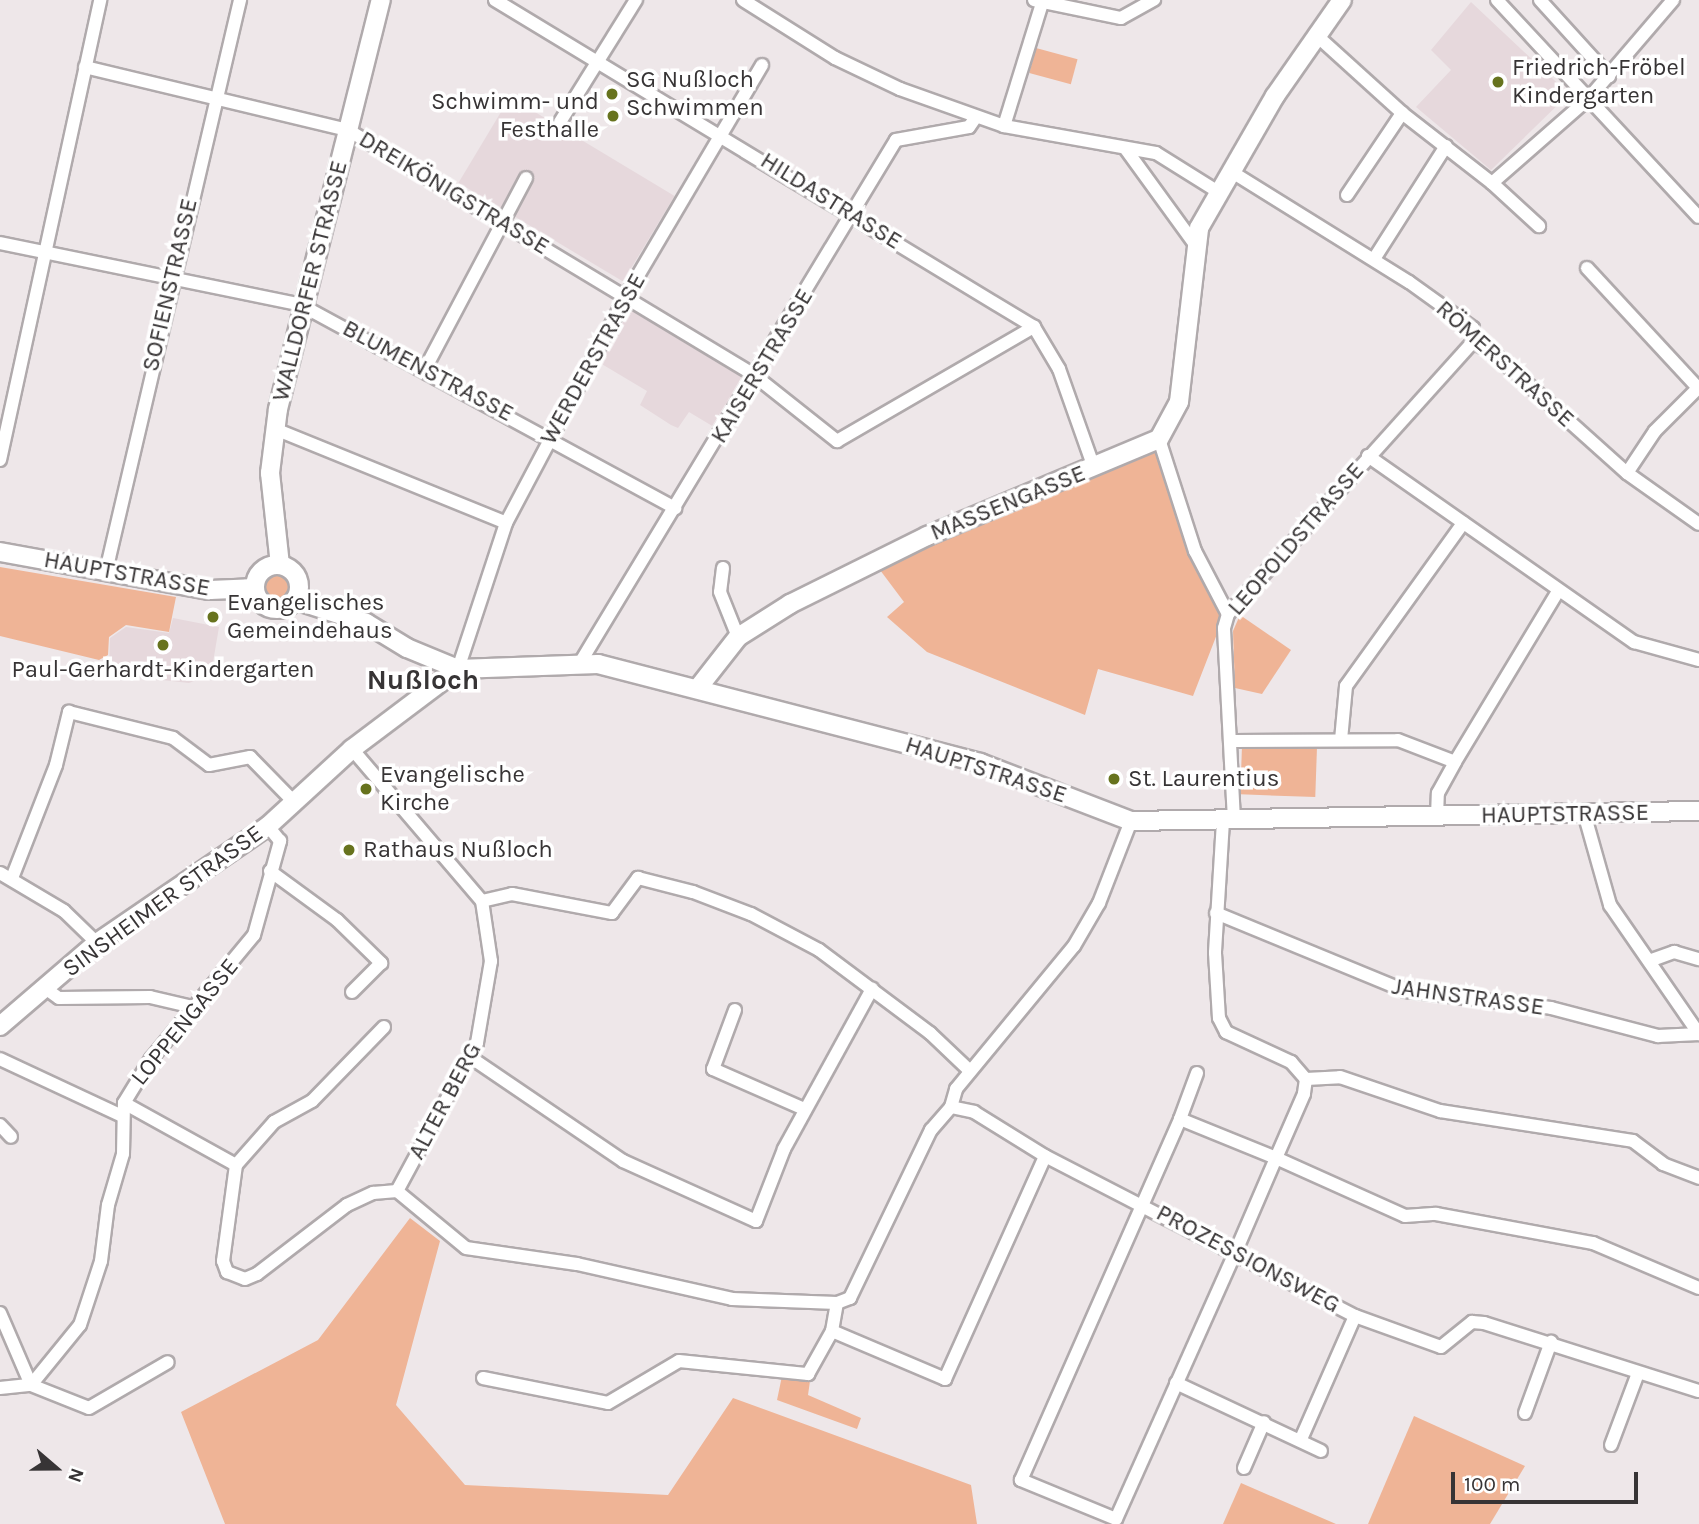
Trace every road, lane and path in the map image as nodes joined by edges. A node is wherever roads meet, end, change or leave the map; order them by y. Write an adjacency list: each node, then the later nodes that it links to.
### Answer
1 (100, 0): 16 (street)
2 (240, 0): 19 (street, SOFIENSTRASSE)
3 (381, 0): 24 (main road, WALLDORFER STRASSE)
4 (495, 0): 14 (street, HILDASTRASSE)
5 (636, 0): 14 (street)
6 (743, 0): 21 (street)
7 (1154, 0): 12 (street)
8 (1342, 0): 13 (main road)
9 (1497, 0): 18 (street)
10 (1540, 0): 17 (street)
11 (1673, 0): 17 (street)
12 (1039, 1): 23 (street)
13 (1315, 34): 20 (street); 28 (main road)
14 (597, 62): 22 (street); 25 (street, HILDASTRASSE)
15 (762, 65): 25 (street, WERDERSTRASSE)
16 (85, 67): 19 (street, DREIKÖNIGSTRASSE); 39 (street)
17 (1609, 76): 18 (street)
18 (1589, 98): 30 (street); 34 (street)
19 (214, 99): 24 (street, DREIKÖNIGSTRASSE); 42 (street, SOFIENSTRASSE)
20 (1402, 113): 26 (street); 32 (street)
21 (976, 117): 23 (street); 33 (street, KAISERSTRASSE)
22 (560, 122)
23 (1004, 126): 27 (street)
24 (348, 130): 35 (street, DREIKÖNIGSTRASSE); 44 (main road, WALLDORFER STRASSE)
25 (722, 134): 33 (street, HILDASTRASSE); 43 (street, WERDERSTRASSE)
26 (1446, 146): 30 (street); 40 (street)
27 (1125, 148): 31 (street); 38 (street)
28 (1232, 172): 31 (main road); 40 (street, RÖMERSTRASSE)
29 (526, 178): 35 (street)
30 (1492, 183): 36 (street)
31 (1220, 192): 38 (main road)
32 (1348, 195)
33 (849, 215): 45 (street, HILDASTRASSE); 48 (street, KAISERSTRASSE)
34 (1699, 217)
35 (502, 221): 43 (street, DREIKÖNIGSTRASSE); 47 (street)
36 (1539, 226)
37 (0, 243): 39 (street, BLUMENSTRASSE)
38 (1194, 243): 52 (main road)
39 (46, 252): 42 (street, BLUMENSTRASSE); 54 (street)
40 (1374, 258): 46 (street, RÖMERSTRASSE)
41 (1587, 268): 49 (street)
42 (170, 278): 44 (street, BLUMENSTRASSE); 64 (street, SOFIENSTRASSE)
43 (626, 296): 48 (street, DREIKÖNIGSTRASSE); 51 (street, WERDERSTRASSE)
44 (301, 305): 47 (street, BLUMENSTRASSE); 50 (main road, WALLDORFER STRASSE)
45 (1034, 327): 48 (street, DREIKÖNIGSTRASSE); 55 (street, HILDASTRASSE)
46 (1474, 342): 53 (street, LEOPOLDSTRASSE); 56 (street, RÖMERSTRASSE)
47 (425, 369): 51 (street, BLUMENSTRASSE)
48 (755, 376): 57 (street, KAISERSTRASSE)
49 (1698, 387): 56 (street)
50 (275, 429): 58 (street); 62 (main road, WALLDORFER STRASSE)
51 (551, 435): 57 (street, BLUMENSTRASSE); 58 (street, WERDERSTRASSE)
52 (1158, 439): 55 (main road, MASSENGASSE); 68 (street)
53 (1368, 456): 59 (street); 68 (street, LEOPOLDSTRASSE)
54 (0, 460)
55 (1094, 468): 69 (main road, MASSENGASSE)
56 (1627, 473): 60 (street, RÖMERSTRASSE)
57 (676, 508): 71 (street, KAISERSTRASSE)
58 (506, 523): 72 (street, WERDERSTRASSE)
59 (1463, 523): 66 (street); 76 (street)
60 (1699, 524)
61 (0, 552): 64 (main road, HAUPTSTRASSE)
62 (280, 565): 65 (main road); 67 (main road)
63 (723, 568): 69 (street)
64 (106, 571): 65 (main road, HAUPTSTRASSE)
65 (255, 588): 67 (main road, HAUPTSTRASSE)
66 (1558, 591): 70 (street); 79 (street)
67 (295, 600): 72 (main road, HAUPTSTRASSE)
68 (1228, 614): 77 (street, LEOPOLDSTRASSE)
69 (738, 637): 73 (main road, MASSENGASSE)
70 (1699, 660)
71 (580, 663): 72 (main road, HAUPTSTRASSE); 73 (main road, HAUPTSTRASSE)
72 (458, 669): 78 (main road, SINSHEIMER STRASSE)
73 (698, 688): 85 (main road, HAUPTSTRASSE)
74 (56, 709): 75 (street)
75 (69, 712): 80 (street); 88 (street)
76 (1341, 740): 77 (street); 79 (street)
77 (1233, 741): 84 (street, LEOPOLDSTRASSE)
78 (352, 749): 80 (main road, SINSHEIMER STRASSE); 89 (street)
79 (1455, 762): 83 (street)
80 (295, 803): 86 (main road, SINSHEIMER STRASSE)
81 (1699, 811): 82 (main road, HAUPTSTRASSE)
82 (1584, 813): 83 (main road, HAUPTSTRASSE); 93 (street)
83 (1437, 817): 84 (main road, HAUPTSTRASSE)
84 (1228, 820): 85 (main road, HAUPTSTRASSE); 90 (street)
85 (1131, 821): 104 (street)
86 (268, 826): 87 (street, LOPPENGASSE); 91 (main road, SINSHEIMER STRASSE)
87 (270, 871): 96 (street); 97 (street, LOPPENGASSE)
88 (6, 875): 91 (street)
89 (482, 901): 95 (street); 102 (street, ALTER BERG)
90 (1216, 913): 101 (street, JAHNSTRASSE); 106 (street)
91 (97, 943): 94 (main road, SINSHEIMER STRASSE)
92 (1699, 959): 93 (street)
93 (1649, 961): 101 (street)
94 (45, 988): 97 (street); 99 (main road, SINSHEIMER STRASSE)
95 (872, 989): 104 (street); 109 (street)
96 (352, 992)
97 (193, 1007): 108 (street, LOPPENGASSE)
98 (735, 1010): 109 (street)
99 (0, 1026)
100 (384, 1027): 115 (street)
101 (1699, 1034)
102 (470, 1057): 109 (street); 117 (street, ALTER BERG)
103 (0, 1059): 108 (street)
104 (970, 1072): 107 (street)
105 (1197, 1073): 110 (street)
106 (1306, 1079): 114 (street); 116 (street)
107 (951, 1107): 113 (street, PROZESSIONSWEG); 121 (street)
108 (123, 1109): 115 (street); 130 (street, LOPPENGASSE)
109 (804, 1109)
110 (1180, 1119): 114 (street); 118 (street)
111 (0, 1125): 112 (street)
112 (11, 1137)
113 (1045, 1156): 118 (street, PROZESSIONSWEG); 124 (street)
114 (1276, 1158): 119 (street); 120 (street)
115 (236, 1164): 117 (street)
116 (1699, 1178)
117 (397, 1191): 121 (street)
118 (1144, 1202): 119 (street, PROZESSIONSWEG); 139 (street)
119 (1235, 1253): 123 (street, PROZESSIONSWEG); 129 (street)
120 (1699, 1288)
121 (837, 1303): 124 (street)
122 (0, 1313): 130 (street)
123 (1356, 1316): 125 (street, PROZESSIONSWEG); 135 (street)
124 (832, 1331): 128 (street)
125 (1551, 1342): 127 (street, PROZESSIONSWEG); 133 (street)
126 (168, 1362): 130 (street)
127 (1638, 1373): 132 (street, PROZESSIONSWEG); 136 (street)
128 (483, 1378)
129 (1177, 1382): 134 (street); 139 (street)
130 (31, 1385): 131 (street)
131 (0, 1388)
132 (1699, 1391)
133 (1525, 1413)
134 (1264, 1422): 135 (street); 138 (street)
135 (1301, 1438): 137 (street)
136 (1611, 1446)
137 (1321, 1451)
138 (1244, 1468)
139 (1115, 1522)

